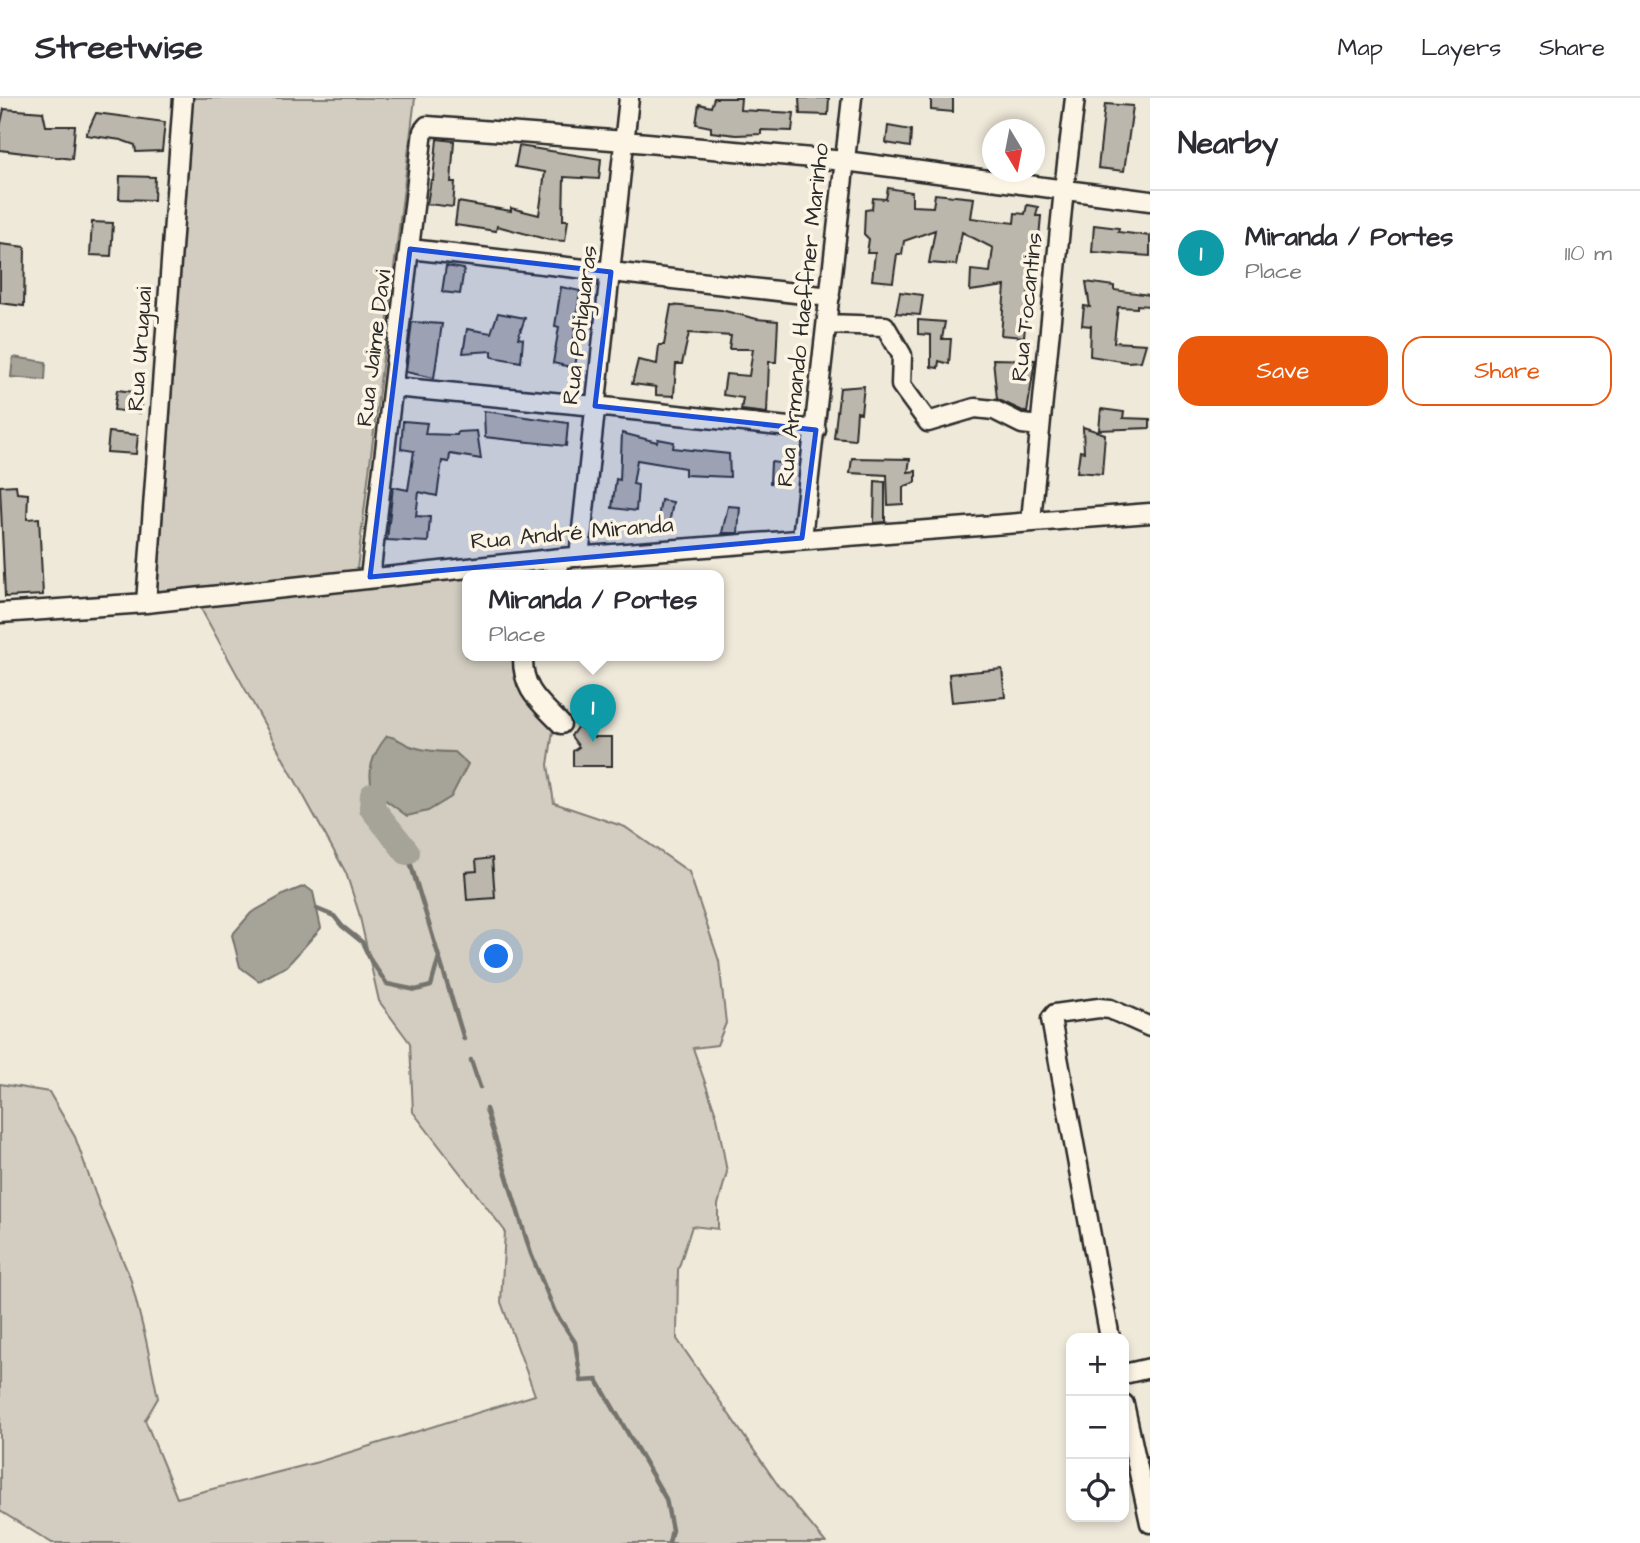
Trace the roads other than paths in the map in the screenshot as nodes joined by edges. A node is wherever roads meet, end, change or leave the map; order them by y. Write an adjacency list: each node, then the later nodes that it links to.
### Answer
1 (183, 98): 24 (street, Rua Uruguai)
2 (629, 98): 5 (street, Rua Potiguaras)
3 (852, 98): 6 (street, Rua Armando Haeffner Marinho)
4 (1075, 98): 7 (street, Rua Tocantins)
5 (625, 141): 6 (street); 9 (street, Rua Jaime Davi); 10 (street, Rua Potiguaras)
6 (845, 162): 7 (street); 11 (street, Rua Armando Haeffner Marinho)
7 (1064, 189): 8 (street); 15 (street, Rua Tocantins)
8 (1150, 201)
9 (410, 249): 10 (street); 13 (street, Rua Jaime Davi)
10 (611, 272): 11 (street); 14 (street, Rua Potiguaras)
11 (830, 297): 12 (street, Rua Armando Haeffner Marinho)
12 (827, 324): 15 (street); 16 (street, Rua Armando Haeffner Marinho)
13 (394, 387): 14 (street); 23 (street, Rua Jaime Davi)
14 (595, 405): 16 (street); 20 (street, Rua Potiguaras)
15 (1040, 426): 18 (street, Rua Tocantins)
16 (816, 430): 19 (street, Rua Armando Haeffner Marinho)
17 (1150, 513): 18 (street, Rua André Miranda)
18 (1031, 520): 19 (street, Rua André Miranda)
19 (802, 538): 20 (street, Rua André Miranda)
20 (579, 557): 21 (street, Rua André Miranda)
21 (561, 558): 22 (street); 23 (street, Rua André Miranda)
22 (556, 570)
23 (370, 577): 24 (street, Rua André Miranda)
24 (146, 603): 25 (street, Rua André Miranda)
25 (0, 613)
26 (523, 661): 27 (street)
27 (561, 724)
28 (1150, 1027): 29 (street)
29 (1109, 1333)
30 (1150, 1368): 31 (street)
31 (1129, 1373)
32 (1129, 1428): 33 (street)
33 (1150, 1523)

